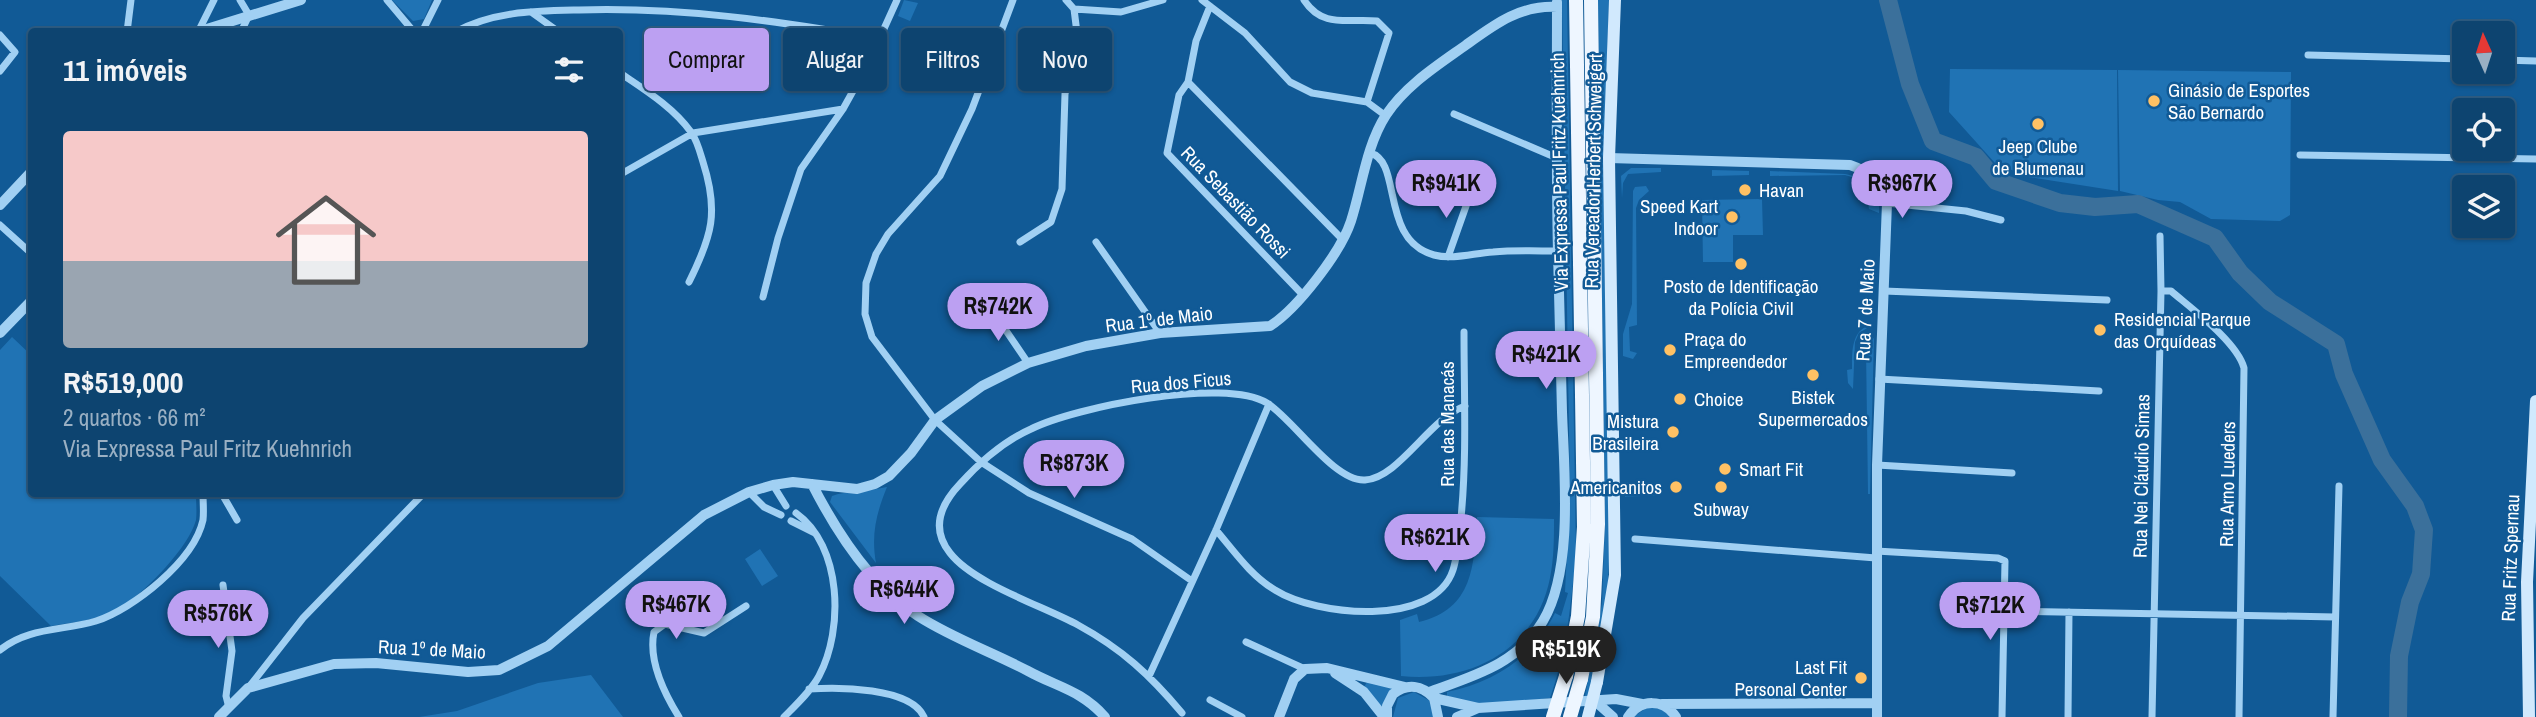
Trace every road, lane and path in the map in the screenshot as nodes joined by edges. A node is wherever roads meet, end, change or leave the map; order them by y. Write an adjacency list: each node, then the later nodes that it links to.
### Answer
1 (131, 0): 21 (street)
2 (214, 0): 22 (street)
3 (240, 0): 20 (street)
4 (301, 0): 20 (street)
5 (387, 0): 25 (street)
6 (438, 0): 26 (street)
7 (897, 0): 30 (street)
8 (1013, 0): 81 (street)
9 (1066, 0): 18 (street)
10 (1163, 0): 18 (street)
11 (1202, 0): 17 (street)
12 (1304, 0): 40 (street)
13 (1576, 0): 115 (main road, Via Expressa Paul Fritz Kuehnrich)
14 (1591, 0): 115 (main road, Via Expressa Paul Fritz Kuehnrich)
15 (1615, 0): 48 (main road, Rua Vereador Herbert Schweigert)
16 (1557, 3): 43 (street, Rua 1º de Maio); 47 (street)
17 (1210, 6): 38 (street, Rua Sebastião Rossi); 40 (street)
18 (1073, 9): 59 (street)
19 (530, 12): 27 (street); 28 (street); 29 (street)
20 (250, 15): 23 (street); 24 (street)
21 (128, 28)
22 (200, 28)
23 (208, 28)
24 (243, 28)
25 (411, 28)
26 (424, 28)
27 (464, 28)
28 (553, 28)
29 (820, 28)
30 (885, 28)
31 (0, 35): 36 (street)
32 (2308, 55): 33 (street)
33 (2452, 59)
34 (2515, 60): 35 (street)
35 (2536, 61)
36 (0, 71)
37 (623, 75): 44 (street)
38 (1188, 82): 58 (street); 67 (street, Rua Sebastião Rossi)
39 (853, 91): 41 (street)
40 (1367, 102): 43 (street)
41 (843, 109): 44 (street); 68 (street)
42 (1454, 114): 47 (street)
43 (1386, 116): 45 (street, Rua 1º de Maio)
44 (692, 133): 50 (street); 64 (street)
45 (1370, 153): 58 (street, Rua 1º de Maio); 63 (street)
46 (2300, 155): 49 (street)
47 (1557, 158): 62 (street)
48 (1609, 158): 53 (street); 141 (main road, Rua Vereador Herbert Schweigert, bridge)
49 (2536, 159)
50 (623, 173)
51 (28, 175): 54 (street)
52 (1471, 192): 63 (street)
53 (1887, 203): 55 (street); 65 (street, Rua 7 de Maio)
54 (0, 205)
55 (2001, 220)
56 (0, 225): 61 (street)
57 (2160, 236): 66 (street, Rua Nei Cláudio Simas)
58 (1342, 239): 67 (street, Rua 1º de Maio)
59 (1020, 242)
60 (1096, 242): 74 (street)
61 (28, 250)
62 (1558, 251): 63 (street); 119 (street)
63 (1448, 257)
64 (689, 282)
65 (1884, 291): 69 (street); 76 (street, Rua 7 de Maio)
66 (2161, 291): 107 (street, Rua Nei Cláudio Simas); 108 (street, Rua Arno Lueders)
67 (1302, 294): 74 (street, Rua 1º de Maio)
68 (763, 297)
69 (2108, 300)
70 (28, 304): 73 (street)
71 (990, 307): 75 (street)
72 (1464, 332): 80 (street, Rua das Manacás)
73 (0, 333)
74 (1160, 333): 75 (street, Rua 1º de Maio)
75 (1028, 362): 81 (street, Rua 1º de Maio)
76 (1879, 380): 77 (street); 84 (street, Rua 7 de Maio)
77 (2099, 391)
78 (2536, 401): 82 (main road, Rua Fritz Spernau)
79 (1269, 404): 80 (street, Rua dos Ficus); 83 (street, Rua dos Ficus); 98 (street)
80 (1465, 406): 98 (street, Rua das Manacás)
81 (935, 420): 83 (street); 86 (street, Rua 1º de Maio)
82 (2535, 457): 151 (main road, Rua Fritz Spernau)
83 (981, 462): 102 (street); 114 (street, Rua dos Ficus)
84 (1877, 465): 85 (street); 101 (street, Rua 7 de Maio)
85 (2012, 472)
86 (811, 484): 87 (street, Rua 1º de Maio); 133 (street)
87 (773, 485): 89 (street, Rua 1º de Maio); 93 (street)
88 (2339, 486): 109 (street)
89 (749, 492): 95 (street); 117 (street, Rua 1º de Maio)
90 (203, 497): 111 (street)
91 (224, 497): 96 (street)
92 (420, 497): 117 (street)
93 (786, 506)
94 (796, 513): 99 (street)
95 (781, 515)
96 (237, 520)
97 (791, 521): 99 (street)
98 (1216, 530): 102 (street)
99 (815, 533): 118 (street)
100 (1635, 539): 101 (street)
101 (1876, 554): 105 (street); 123 (street, Rua 7 de Maio)
102 (1192, 580): 114 (street)
103 (223, 585): 126 (street)
104 (746, 607): 130 (street)
105 (2005, 611): 106 (street); 146 (street)
106 (2069, 612): 107 (street); 147 (street)
107 (2153, 612): 108 (street); 148 (street, Rua Nei Cláudio Simas)
108 (2240, 613): 109 (street); 149 (street, Rua Arno Lueders)
109 (2335, 617): 150 (street)
110 (1246, 642): 113 (street)
111 (0, 650)
112 (1327, 668): 113 (street); 116 (street); 136 (street)
113 (1305, 669): 135 (street)
114 (1150, 674): 128 (street, Rua dos Ficus)
115 (1574, 677): 139 (main road, Via Expressa Paul Fritz Kuehnrich, bridge); 140 (main road, Via Expressa Paul Fritz Kuehnrich, bridge)
116 (1405, 687): 119 (street); 136 (street)
117 (248, 688): 126 (street)
118 (809, 689): 131 (street); 132 (street)
119 (1432, 695): 127 (street); 137 (street)
120 (1210, 699): 134 (street)
121 (1595, 701): 124 (street); 127 (street); 142 (street)
122 (1687, 703): 123 (street); 125 (street); 144 (street)
123 (1877, 703): 145 (street, Rua 7 de Maio)
124 (1642, 704): 125 (street); 143 (street)
125 (1662, 704): 144 (street)
126 (229, 708): 129 (street)
127 (1478, 708): 138 (street)
128 (1182, 713)
129 (219, 717)
130 (679, 717)
131 (784, 717)
132 (925, 717)
133 (1105, 717)
134 (1242, 717)
135 (1279, 717)
136 (1385, 717)
137 (1438, 717)
138 (1457, 717)
139 (1553, 717)
140 (1570, 717)
141 (1588, 717)
142 (1613, 717)
143 (1628, 717)
144 (1677, 717)
145 (1877, 717)
146 (2002, 717)
147 (2068, 717)
148 (2152, 717)
149 (2239, 717)
150 (2333, 717)
151 (2529, 717)

